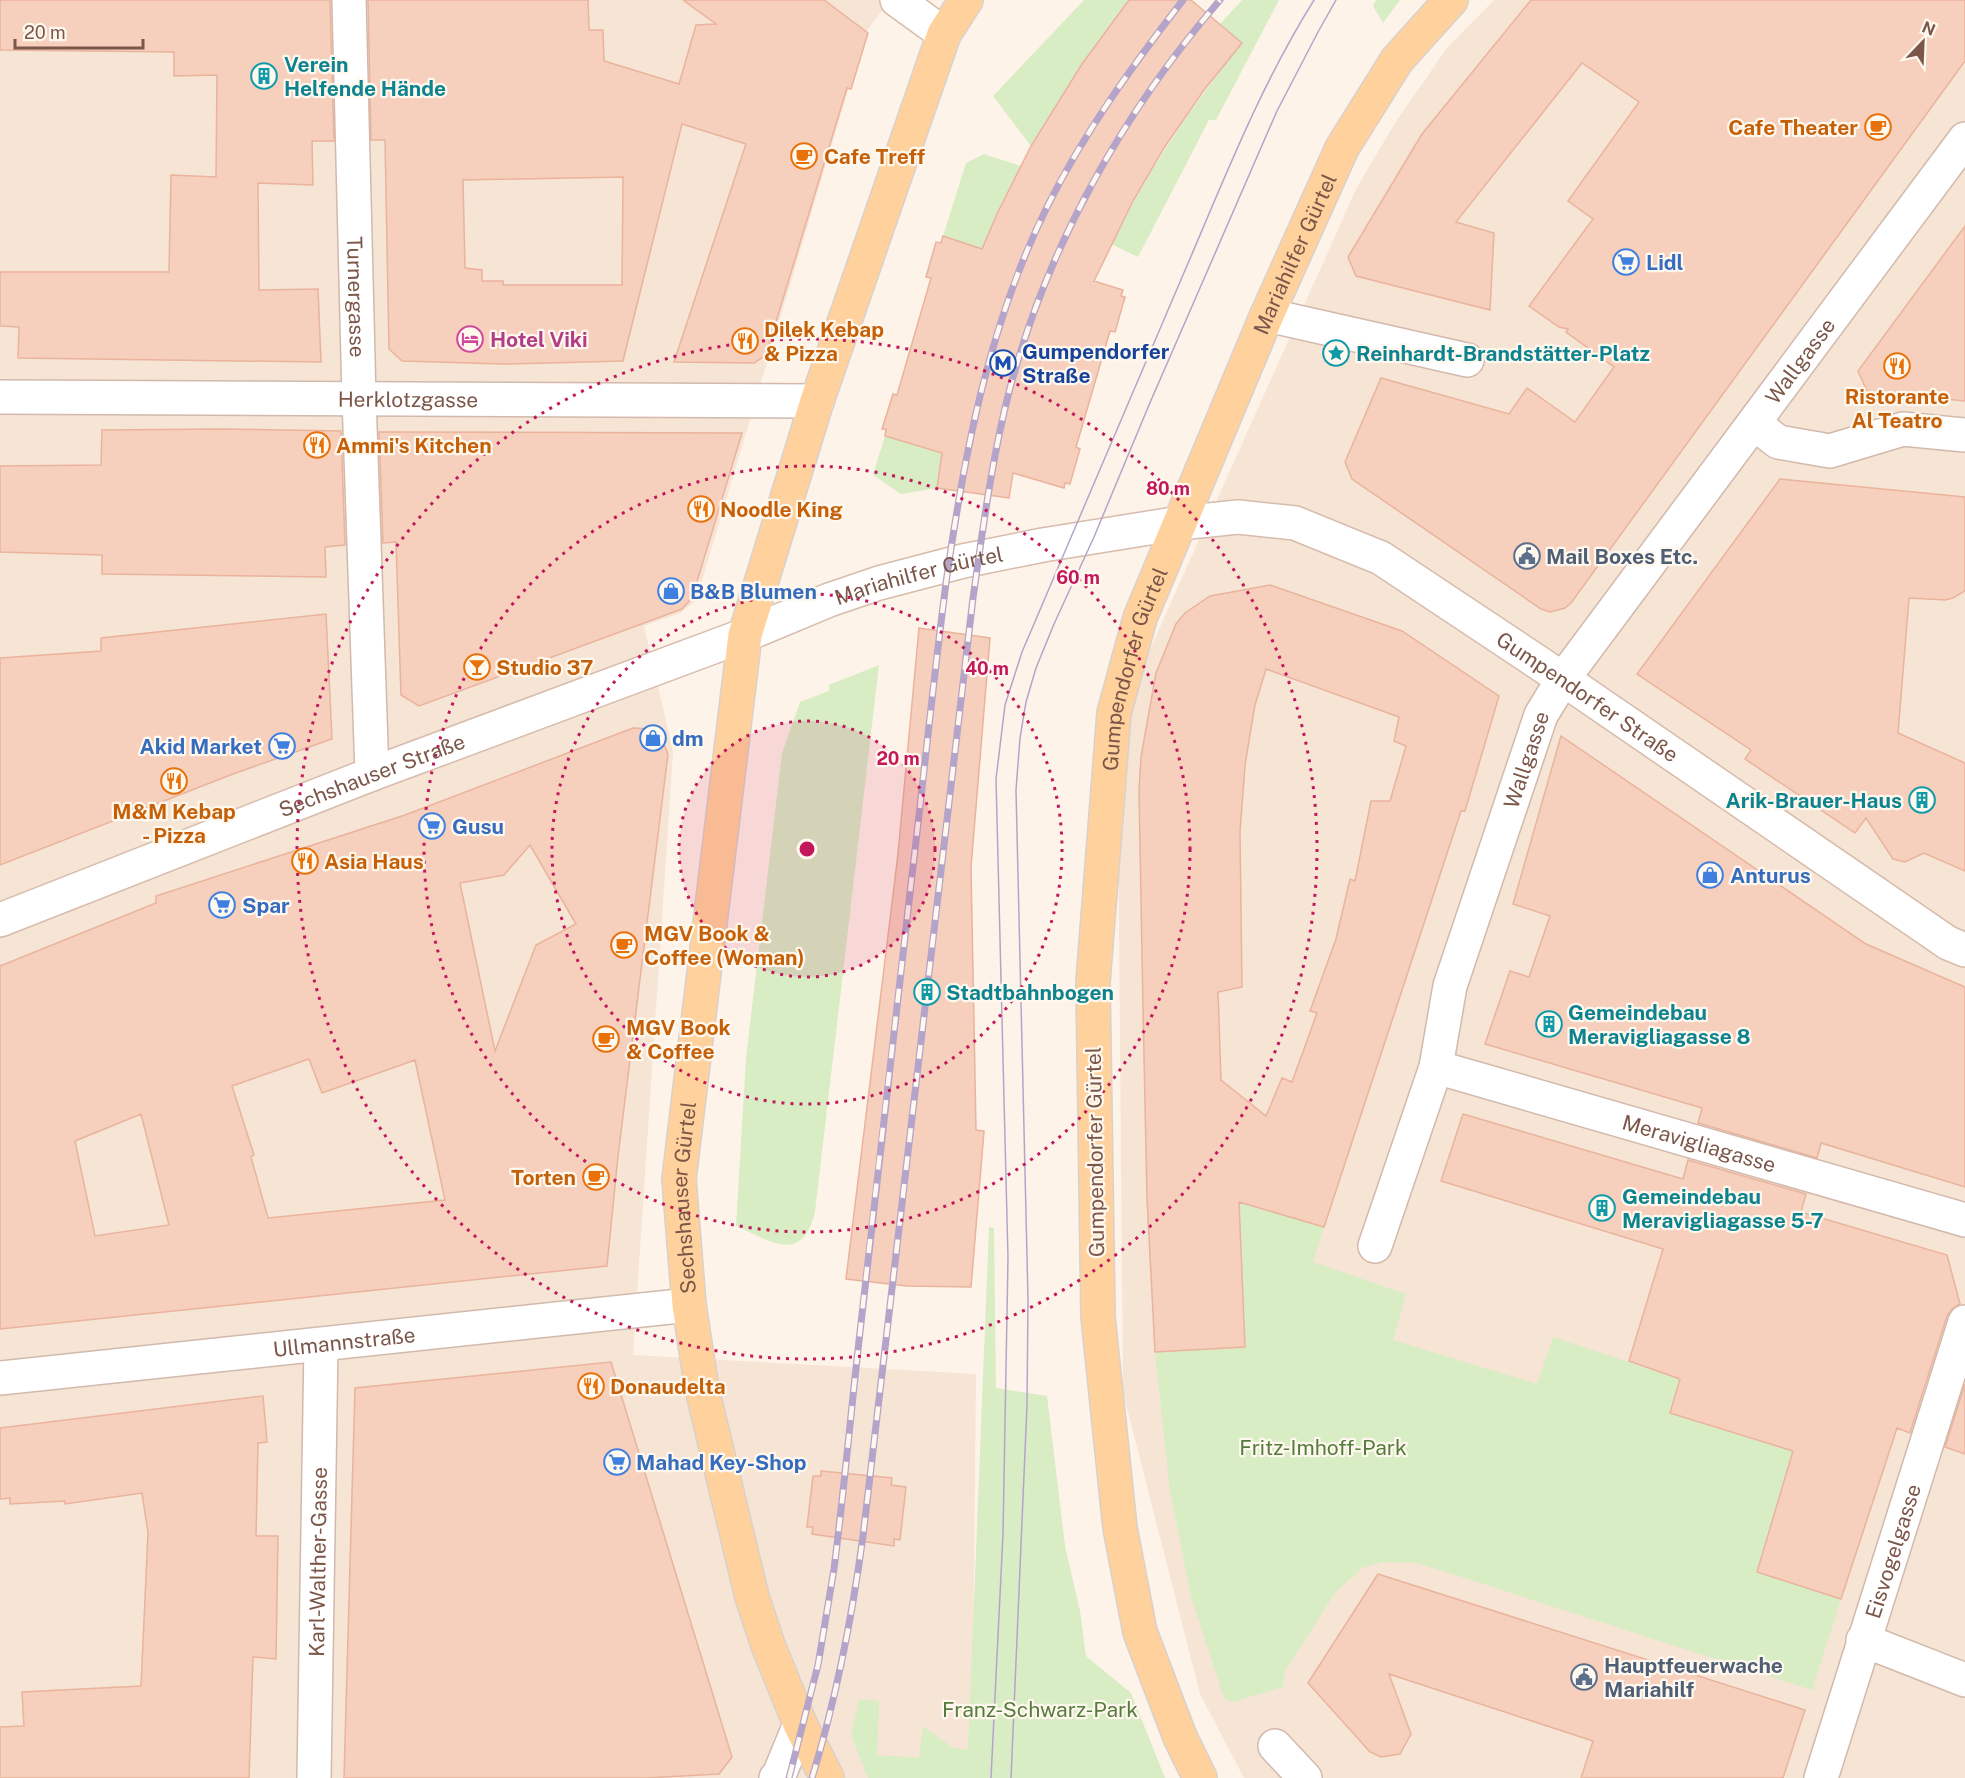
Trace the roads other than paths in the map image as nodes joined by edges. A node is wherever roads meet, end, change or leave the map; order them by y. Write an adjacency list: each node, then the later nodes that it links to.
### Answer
1 (349, 0): 10 (street, Turnergasse)
2 (897, 0): 5 (street)
3 (966, 0): 5 (main road)
4 (1451, 0): 7 (main road, Mariahilfer Gürtel)
5 (944, 34): 11 (main road)
6 (1965, 139): 12 (street, Wallgasse)
7 (1268, 315): 8 (street); 14 (main road, Mariahilfer Gürtel)
8 (1467, 360)
9 (0, 397): 10 (street, Herklotzgasse)
10 (359, 398): 11 (street, Herklotzgasse); 17 (street, Turnergasse)
11 (817, 401): 15 (main road)
12 (1755, 423): 13 (street); 16 (street, Wallgasse)
13 (1965, 435)
14 (1180, 523): 15 (street, Mariahilfer Gürtel); 16 (street, Gumpendorfer Straße); 34 (main road, Gumpendorfer Gürtel)
15 (745, 635): 17 (street, Sechshauser Straße); 23 (main road, Sechshauser Gürtel)
16 (1563, 679): 19 (street, Gumpendorfer Straße); 20 (street, Wallgasse)
17 (372, 774): 18 (street, Sechshauser Straße)
18 (0, 920)
19 (1965, 950)
20 (1436, 1066): 21 (street, Meravigliagasse); 22 (street, Wallgasse)
21 (1965, 1220)
22 (1375, 1246)
23 (690, 1305): 25 (street, Ullmannstraße); 29 (main road, Sechshauser Gürtel)
24 (1965, 1322): 27 (street, Eisvogelgasse)
25 (321, 1346): 26 (street, Ullmannstraße); 31 (street, Karl-Walther-Gasse)
26 (0, 1378)
27 (1863, 1640): 28 (street); 36 (street, Eisvogelgasse)
28 (1965, 1680)
29 (800, 1724): 32 (street); 33 (main road, Sechshauser Gürtel)
30 (1275, 1746): 35 (street)
31 (314, 1778)
32 (776, 1778)
33 (827, 1778)
34 (1200, 1778)
35 (1305, 1778)
36 (1821, 1778)

